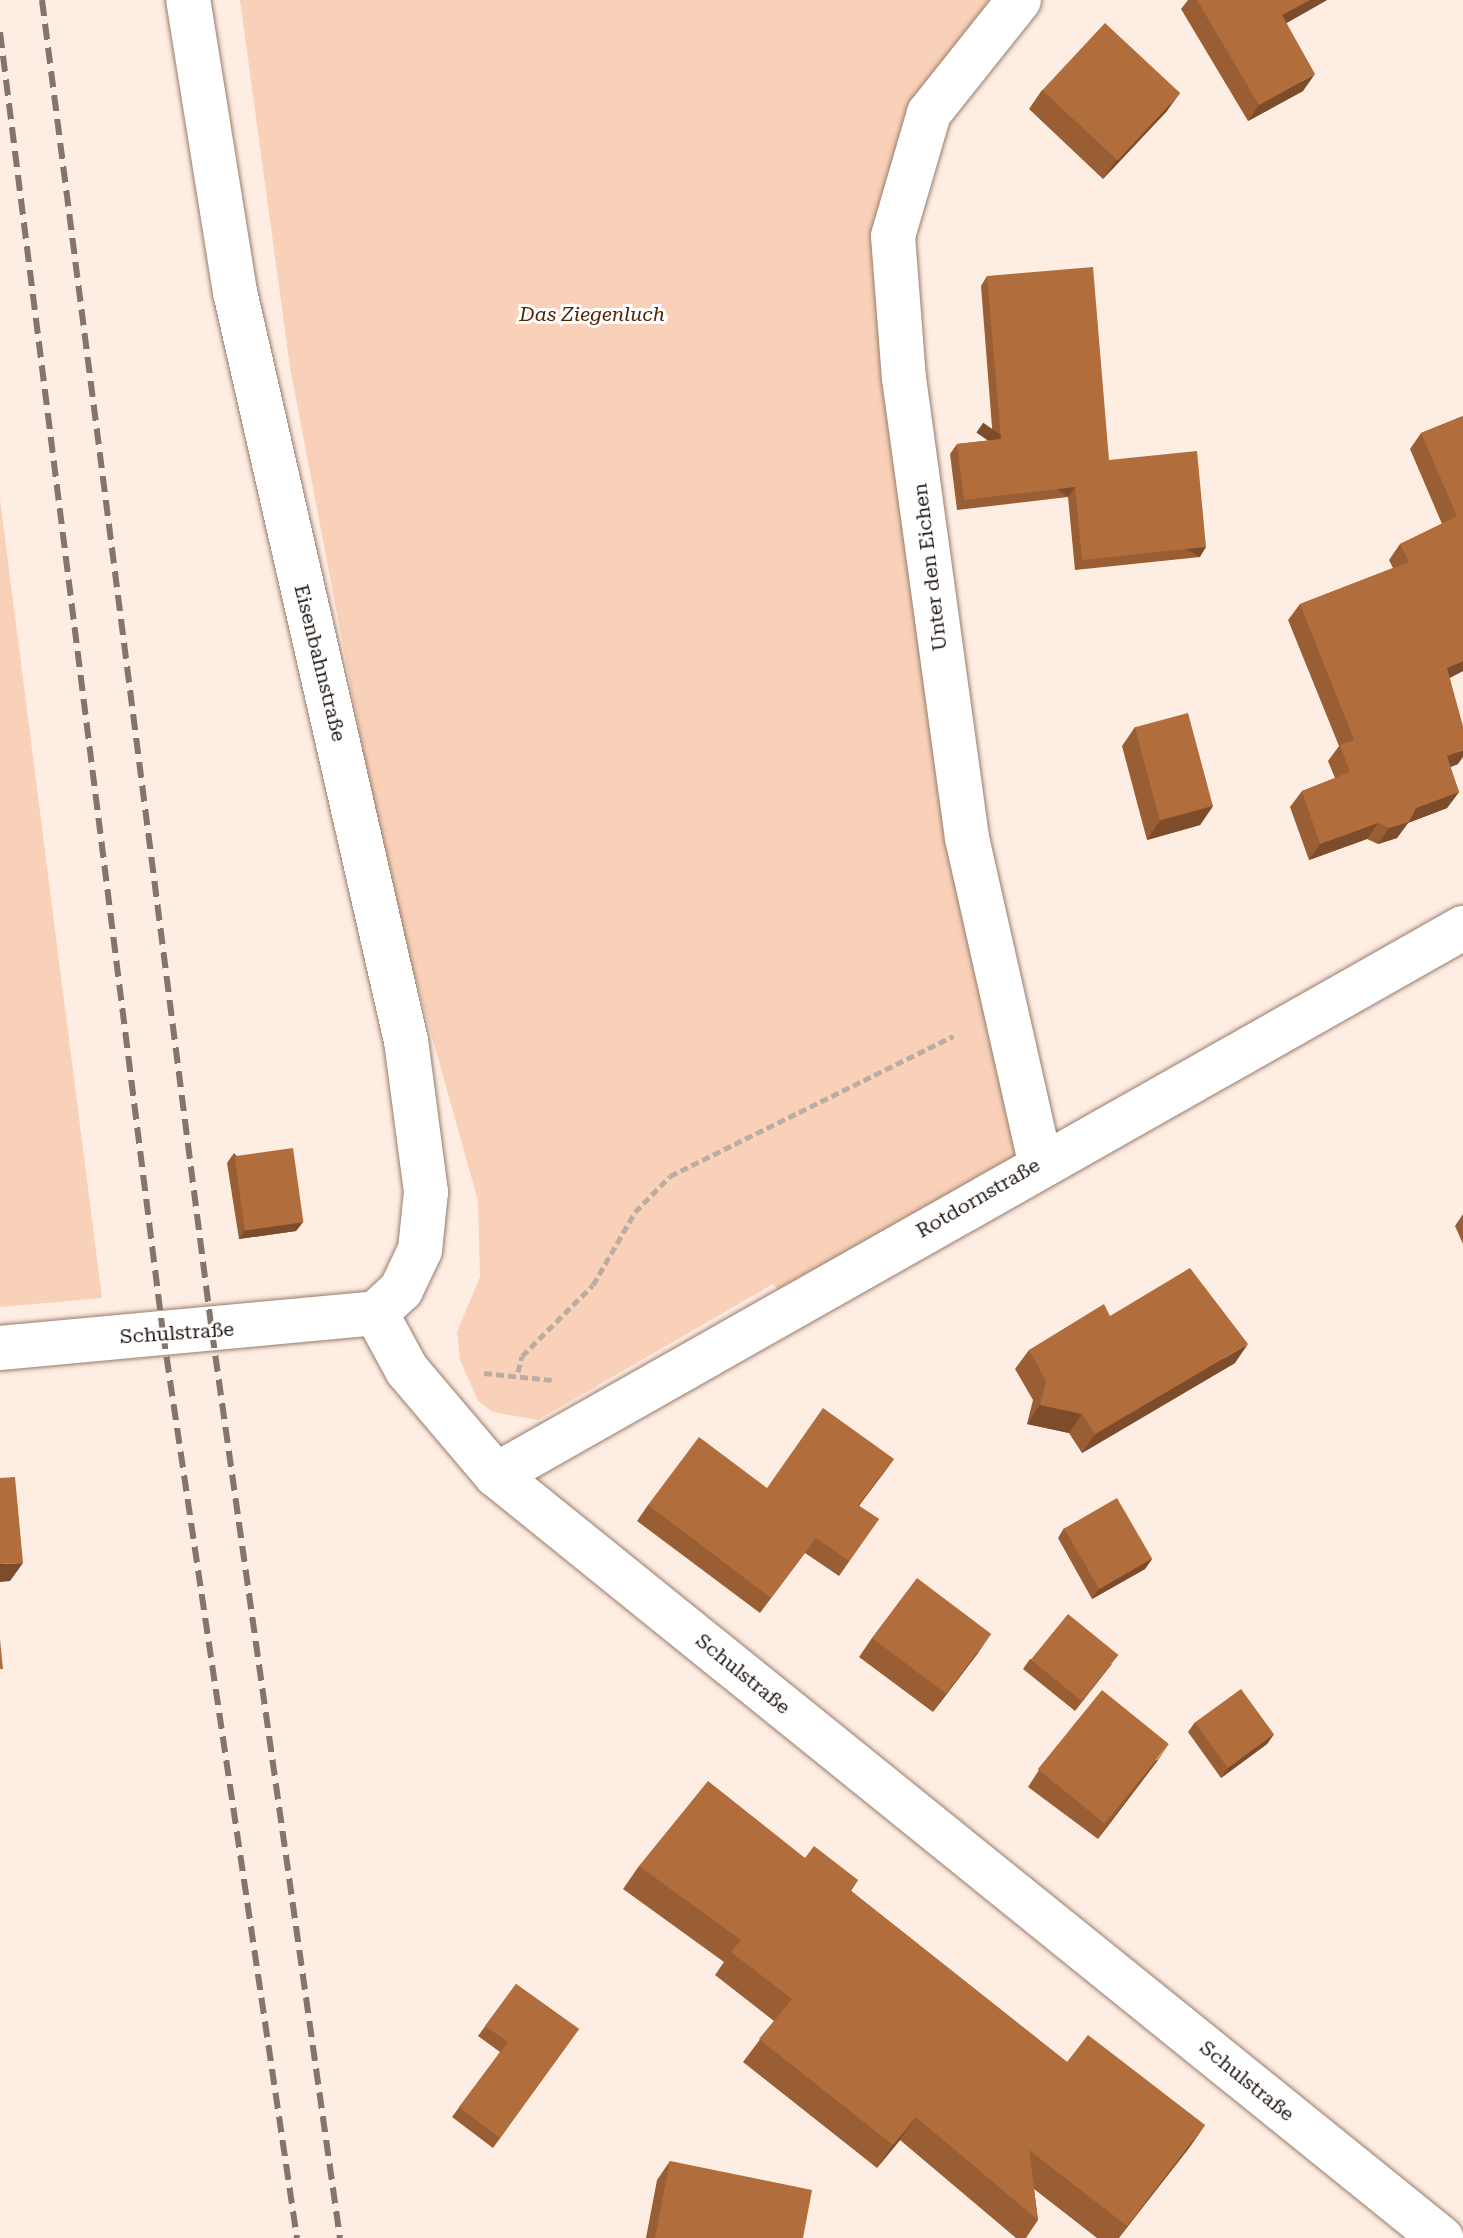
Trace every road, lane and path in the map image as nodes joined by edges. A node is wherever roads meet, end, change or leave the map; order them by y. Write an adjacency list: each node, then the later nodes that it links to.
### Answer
1 (188, 0): 6 (street, Eisenbahnstraße)
2 (1019, 0): 4 (street, Unter den Eichen)
3 (1463, 928): 5 (street, Rotdornstraße)
4 (999, 990): 5 (street, Unter den Eichen); 8 (path)
5 (1040, 1162): 10 (street, Rotdornstraße)
6 (376, 1313): 7 (street, Schulstraße); 9 (street, Schulstraße)
7 (0, 1348)
8 (518, 1372): 9 (path); 10 (path)
9 (426, 1395): 11 (street, Schulstraße)
10 (602, 1414): 11 (street, Rotdornstraße)
11 (496, 1475): 12 (street, Schulstraße)
12 (1441, 2238)

